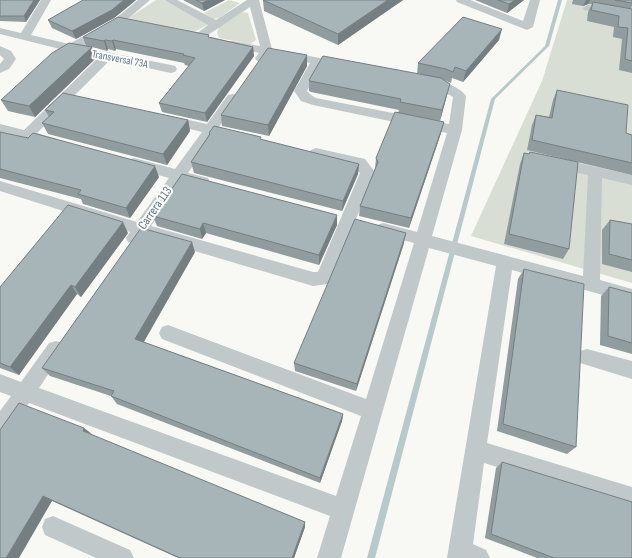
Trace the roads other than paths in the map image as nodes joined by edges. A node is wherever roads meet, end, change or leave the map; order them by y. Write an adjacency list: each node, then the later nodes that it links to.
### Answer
1 (46, 0): 14 (street)
2 (145, 0): 9 (street)
3 (169, 0): 11 (street)
4 (461, 0): 5 (street)
5 (535, 0)
6 (248, 1): 11 (street); 18 (street)
7 (588, 8): 8 (street)
8 (632, 16)
9 (119, 21): 10 (street); 16 (street)
10 (133, 24)
11 (216, 25): 15 (street)
12 (0, 31): 14 (street, Transversal 73A)
13 (183, 34): 15 (street)
14 (24, 37): 16 (street, Transversal 73A)
15 (198, 37): 18 (street)
16 (70, 48): 19 (street, Transversal 73A); 20 (street)
17 (0, 50): 22 (street)
18 (267, 51): 21 (street); 25 (street)
19 (107, 56): 24 (street, Transversal 73A); 28 (street)
20 (50, 60)
21 (318, 61): 23 (street); 33 (street)
22 (3, 67)
23 (350, 67)
24 (171, 69)
25 (254, 69)
26 (412, 79): 33 (street)
27 (241, 87): 32 (street, Carrera 113)
28 (66, 97): 29 (street); 35 (street)
29 (81, 100)
30 (150, 116): 32 (street)
31 (0, 128): 35 (street)
32 (211, 129): 34 (street); 41 (street, Carrera 113)
33 (455, 130): 50 (street)
34 (248, 138)
35 (32, 140): 36 (street)
36 (68, 146)
37 (300, 150): 47 (street)
38 (120, 160): 41 (street)
39 (545, 161): 40 (street)
40 (595, 171): 42 (street); 46 (street)
41 (179, 175): 43 (street); 49 (street, Carrera 113)
42 (632, 180)
43 (217, 185)
44 (0, 186): 49 (street)
45 (332, 216): 47 (street)
46 (594, 221): 48 (street); 53 (street)
47 (360, 223): 49 (street); 50 (street)
48 (609, 224)
49 (141, 229): 51 (street, Carrera 113)
50 (428, 240): 52 (street); 61 (street)
51 (127, 249)
52 (505, 261): 53 (street); 63 (street)
53 (591, 284): 54 (street)
54 (632, 296)
55 (168, 333): 61 (street)
56 (67, 334): 60 (street)
57 (587, 357): 58 (street)
58 (632, 370)
59 (0, 383): 60 (street)
60 (25, 392): 62 (street); 65 (street)
61 (372, 411): 65 (street)
62 (0, 428)
63 (476, 450): 64 (street); 67 (street)
64 (632, 498)
65 (343, 510): 69 (street)
66 (53, 527): 68 (street)
67 (466, 556)
68 (122, 558)
69 (329, 558)

